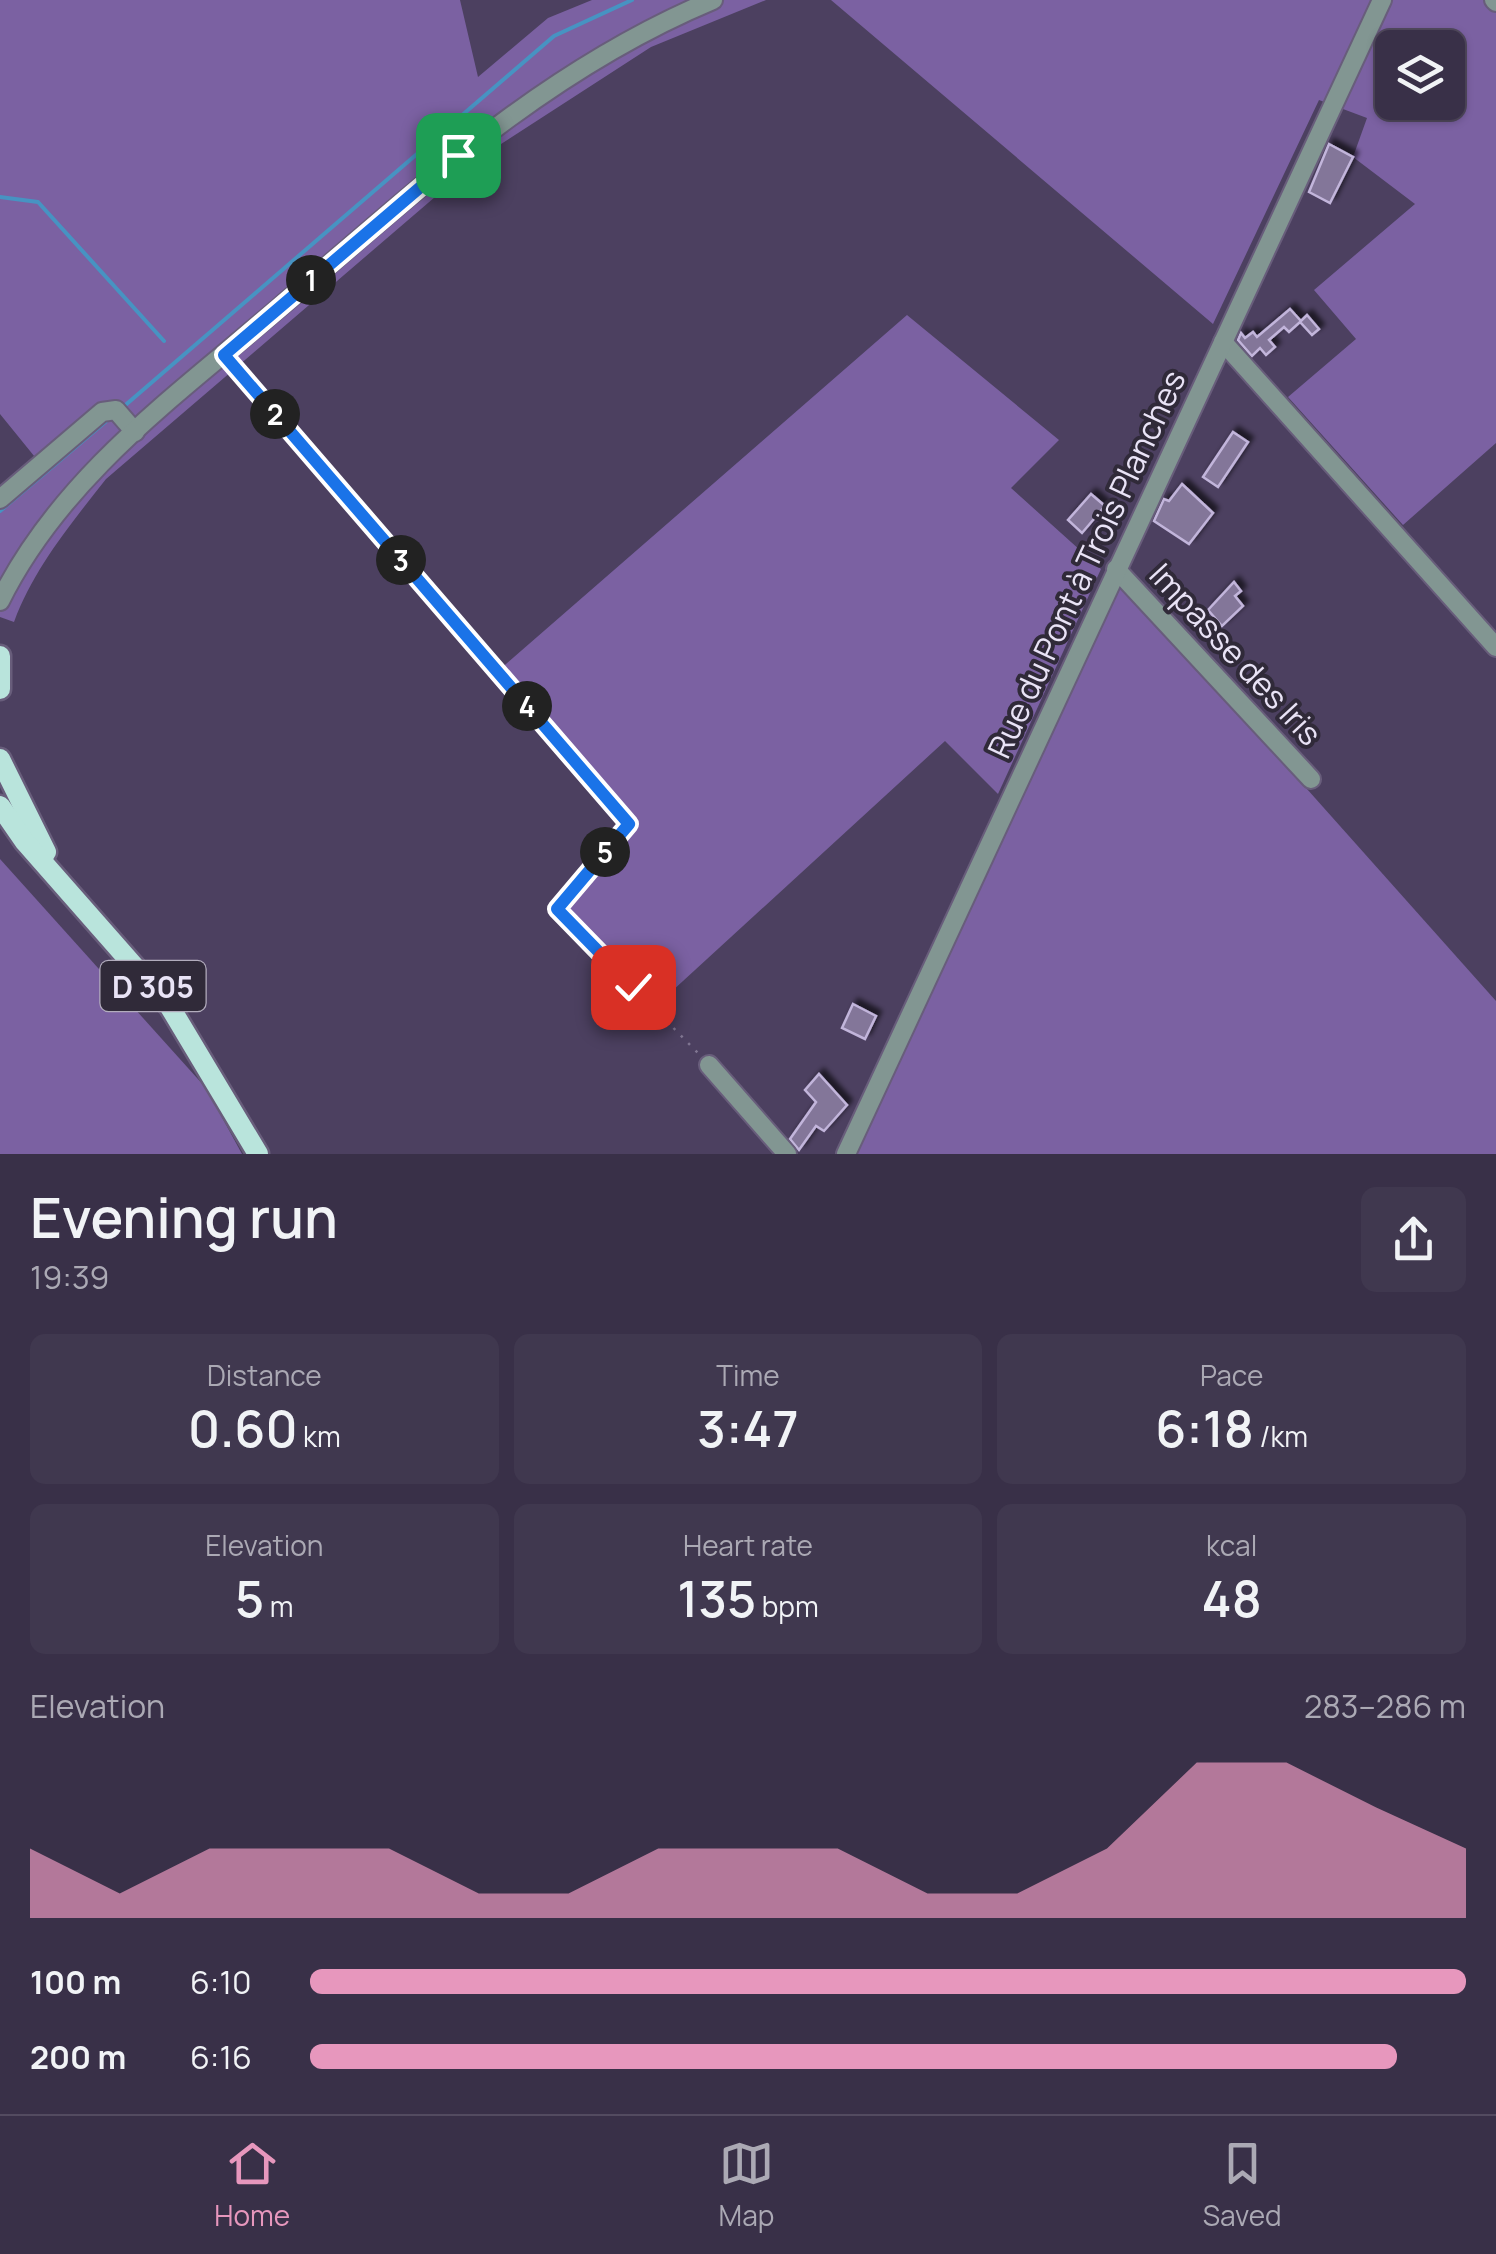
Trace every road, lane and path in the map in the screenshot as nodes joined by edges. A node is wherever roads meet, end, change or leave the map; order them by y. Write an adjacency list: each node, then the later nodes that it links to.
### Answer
1 (713, 0): 4 (street)
2 (1382, 0): 3 (street, Rue du Pont à Trois Planches)
3 (1223, 342): 8 (street, Rue du Pont à Trois Planches); 11 (street)
4 (224, 355): 5 (street); 18 (path)
5 (125, 420): 6 (street); 7 (street)
6 (0, 499)
7 (23, 555): 9 (street); 10 (street)
8 (1116, 569): 15 (street, Impasse des Iris); 21 (street, Rue du Pont à Trois Planches)
9 (0, 583)
10 (0, 601)
11 (1496, 647)
12 (0, 656): 13 (main road)
13 (0, 689)
14 (0, 759): 17 (main road, D 305)
15 (1311, 779)
16 (0, 806): 17 (main road, D 305)
17 (71, 892): 19 (main road, D 305)
18 (709, 1065): 20 (street)
19 (258, 1154)
20 (787, 1154)
21 (846, 1154)

